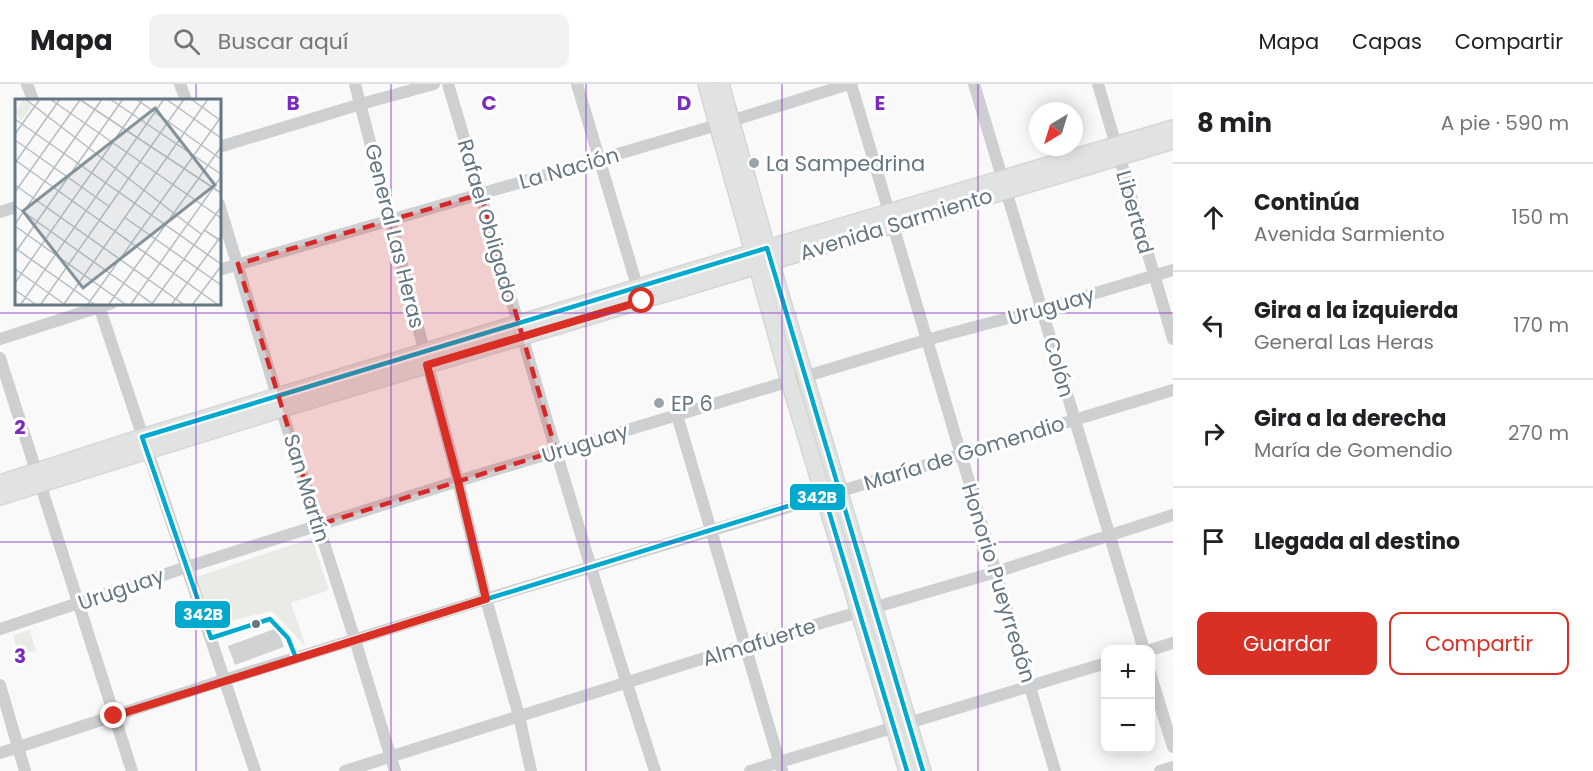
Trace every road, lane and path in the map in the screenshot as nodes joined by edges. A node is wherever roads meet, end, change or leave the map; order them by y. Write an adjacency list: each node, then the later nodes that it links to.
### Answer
1 (27, 84): 12 (street)
2 (180, 84): 13 (street)
3 (355, 84): 14 (street, General Las Heras)
4 (434, 84): 14 (street)
5 (448, 84): 22 (street, Rafael Obligado)
6 (577, 84): 20 (street)
7 (706, 84): 15 (main road)
8 (721, 84): 15 (main road)
9 (850, 84): 15 (street, La Nación); 27 (street, Honorio Pueyrredón)
10 (974, 84): 21 (street, Colón)
11 (1098, 84): 19 (street, Libertad)
12 (33, 99)
13 (186, 99)
14 (361, 104): 18 (street); 26 (street, General Las Heras)
15 (725, 122): 20 (street, La Nación); 28 (main road)
16 (1173, 128): 19 (main road, Avenida Sarmiento)
17 (1173, 141): 19 (main road, Avenida Sarmiento)
18 (220, 147)
19 (1117, 151): 21 (main road, Avenida Sarmiento); 32 (street, Libertad)
20 (598, 159): 22 (street, La Nación); 33 (street)
21 (1004, 185): 27 (main road, Avenida Sarmiento); 35 (street, Colón)
22 (481, 194): 26 (street, La Nación); 36 (street, Rafael Obligado)
23 (15, 207): 25 (street)
24 (220, 207): 29 (street, San Martín)
25 (0, 212)
26 (391, 219): 29 (street, La Nación); 41 (street, General Las Heras)
27 (892, 219): 28 (main road, Avenida Sarmiento); 39 (street, Honorio Pueyrredón)
28 (762, 257): 33 (main road, Avenida Sarmiento); 42 (main road); 43 (main road)
29 (238, 264): 30 (street, La Nación); 45 (street, San Martín)
30 (220, 270)
31 (1173, 270): 32 (street, Uruguay)
32 (1154, 276): 35 (street, Uruguay); 38 (street, Libertad)
33 (640, 295): 36 (main road, Avenida Sarmiento)
34 (98, 305): 37 (street); 48 (street)
35 (1042, 309): 39 (street, Uruguay); 47 (street, Colón)
36 (520, 330): 41 (main road, Avenida Sarmiento); 49 (street, Rafael Obligado)
37 (0, 339)
38 (1173, 339)
39 (926, 340): 42 (street, Uruguay); 50 (street, Honorio Pueyrredón)
40 (0, 358): 51 (street)
41 (426, 358): 45 (main road, Avenida Sarmiento); 52 (street, General Las Heras)
42 (805, 377): 43 (street, Uruguay); 54 (main road)
43 (789, 381): 46 (street, Uruguay); 54 (main road)
44 (1173, 390): 47 (street, María de Gomendio)
45 (280, 403): 48 (main road, Avenida Sarmiento); 57 (street, San Martín)
46 (676, 415): 49 (street, Uruguay); 58 (street)
47 (1074, 420): 50 (street, María de Gomendio); 59 (street, Colón)
48 (144, 444): 51 (main road, Avenida Sarmiento); 60 (street)
49 (556, 451): 52 (street, Uruguay); 61 (street, Rafael Obligado)
50 (960, 455): 54 (street, María de Gomendio); 62 (street, Honorio Pueyrredón)
51 (38, 478): 53 (main road, Avenida Sarmiento); 55 (main road, Avenida Sarmiento); 64 (street)
52 (458, 481): 57 (street, Uruguay); 63 (street, General Las Heras)
53 (0, 483)
54 (831, 493): 58 (street, María de Gomendio); 65 (main road); 66 (main road)
55 (0, 497)
56 (1173, 515): 59 (street, Almafuerte)
57 (318, 525): 60 (street, Uruguay); 68 (street, San Martín)
58 (710, 530): 61 (street, María de Gomendio); 70 (street)
59 (1110, 536): 62 (street, Almafuerte); 71 (street, Colón)
60 (187, 567): 64 (street, Uruguay); 74 (street)
61 (592, 567): 63 (street, María de Gomendio); 75 (street, Rafael Obligado)
62 (996, 572): 65 (street, Almafuerte); 77 (street, Honorio Pueyrredón)
63 (486, 599): 68 (street, María de Gomendio); 80 (street, General Las Heras)
64 (78, 604): 67 (street, Uruguay); 79 (street)
65 (874, 608): 66 (street, Almafuerte); 81 (main road)
66 (859, 612): 70 (street, Almafuerte); 81 (main road)
67 (0, 629)
68 (355, 640): 74 (street, María de Gomendio); 85 (street, San Martín)
69 (1173, 643): 72 (street)
70 (746, 645): 75 (street, Almafuerte); 86 (street)
71 (1143, 645)
72 (1155, 648)
73 (1101, 664): 77 (street)
74 (224, 680): 79 (street, María de Gomendio); 90 (street)
75 (627, 684): 80 (street, Almafuerte); 94 (street, Rafael Obligado)
76 (0, 685): 83 (street)
77 (1029, 686): 81 (street); 98 (street, Honorio Pueyrredón)
78 (1155, 689): 82 (street)
79 (114, 716): 83 (street, María de Gomendio); 89 (street)
80 (519, 716): 85 (street, Almafuerte); 93 (street, General Las Heras)
81 (901, 725): 86 (street); 96 (main road); 97 (main road)
82 (1173, 747)
83 (18, 748): 84 (street, María de Gomendio); 88 (street)
84 (0, 753)
85 (390, 756): 91 (street, Almafuerte); 92 (street, San Martín)
86 (781, 766): 95 (street)
87 (1173, 767): 99 (street)
88 (25, 771)
89 (132, 771)
90 (255, 771)
91 (345, 771)
92 (395, 771)
93 (531, 771)
94 (655, 771)
95 (750, 771)
96 (907, 771)
97 (923, 771)
98 (1055, 771)
99 (1160, 771)

